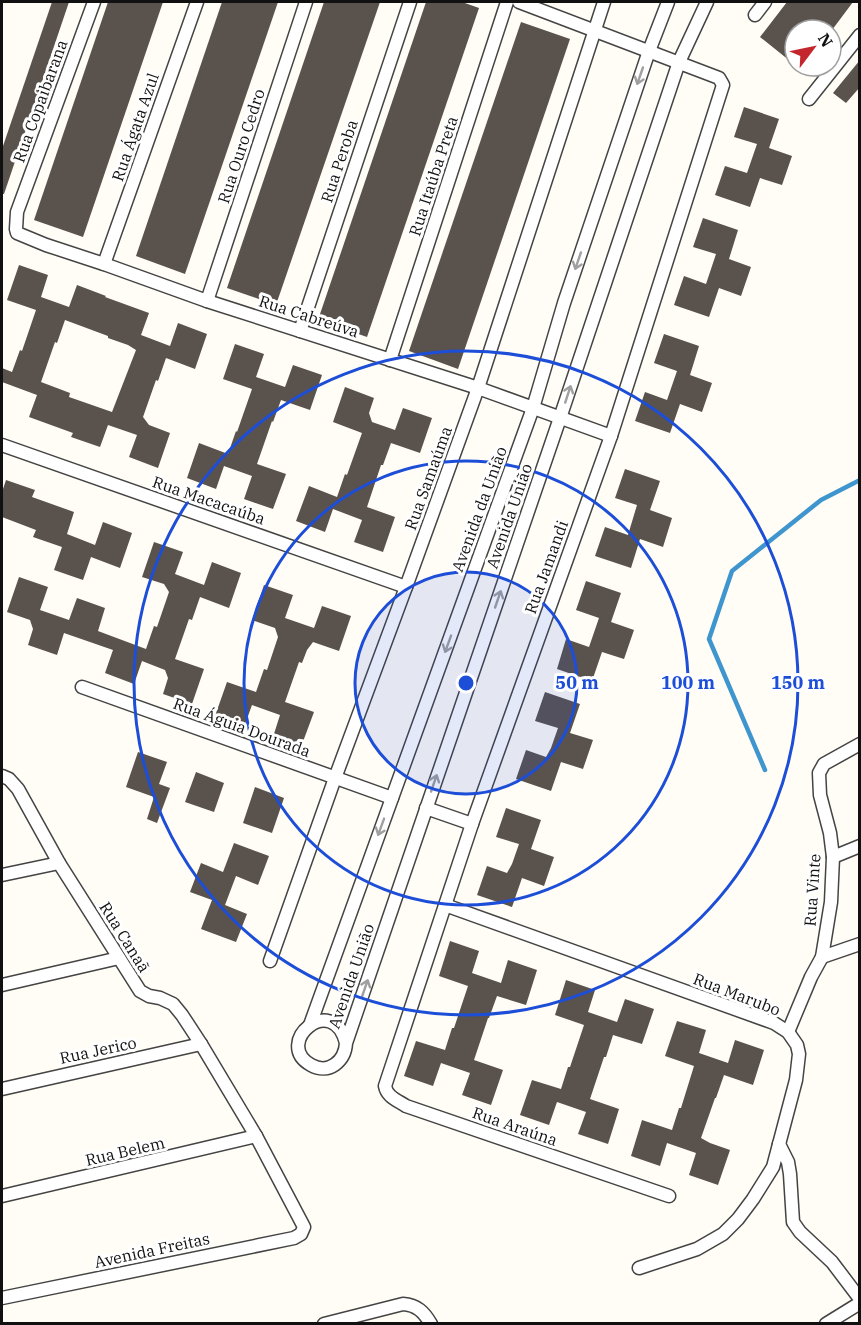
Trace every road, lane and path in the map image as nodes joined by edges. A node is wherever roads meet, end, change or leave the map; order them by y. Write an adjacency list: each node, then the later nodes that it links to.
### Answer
1 (94, 2): 17 (street, Rua Copaibarana)
2 (197, 2): 18 (street, Rua Ágata Azul)
3 (306, 2): 19 (street, Rua Ouro Cedro)
4 (410, 2): 20 (street, Rua Peroba)
5 (507, 2): 21 (street, Rua Itaúba Preta)
6 (519, 2): 12 (street)
7 (604, 2): 12 (street, Rua Samaúma)
8 (668, 2): 14 (street, Avenida da União)
9 (707, 2): 15 (street, Avenida União)
10 (765, 2): 11 (street)
11 (755, 15)
12 (595, 31): 14 (street); 22 (street, Rua Samaúma)
13 (860, 35): 16 (street)
14 (649, 51): 15 (street); 23 (street, Avenida da União, one-way to 23)
15 (679, 62): 24 (street, Avenida União, one-way to 15); 25 (street, Rua Jamandi)
16 (809, 99)
17 (17, 212): 18 (street, Rua Cabreúva)
18 (104, 264): 19 (street, Rua Cabreúva)
19 (207, 300): 20 (street, Rua Cabreúva)
20 (300, 331): 21 (street, Rua Cabreúva)
21 (390, 360): 22 (street, Rua Cabreúva)
22 (478, 388): 23 (street, Rua Cabreúva); 27 (street, Rua Samaúma)
23 (533, 408): 24 (street, Rua Cabreúva); 32 (street, Avenida da União, one-way to 32)
24 (560, 418): 25 (street, Rua Cabreúva); 33 (street, Avenida União, one-way to 24)
25 (611, 436): 34 (street, Rua Jamandi)
26 (2, 445): 27 (street, Rua Macacaúba)
27 (406, 587): 31 (street, Rua Samaúma)
28 (82, 687): 31 (street, Rua Águia Dourada)
29 (860, 744): 36 (street, Rua Vinte)
30 (2, 776): 37 (street, Rua Canaã)
31 (335, 778): 32 (street, Rua Águia Dourada); 43 (street, Rua Samaúma)
32 (392, 798): 45 (street, Avenida da União, one-way to 45)
33 (426, 808): 34 (street); 47 (street, Avenida União, one-way to 33)
34 (472, 824): 39 (street, Rua Jamandi)
35 (860, 846): 36 (street)
36 (833, 857): 41 (street, Rua Vinte)
37 (58, 863): 38 (street); 42 (street, Rua Canaã)
38 (2, 875)
39 (445, 904): 46 (street, Rua Marubo); 49 (street, Rua Jamandi)
40 (858, 946): 41 (street)
41 (822, 957): 46 (street, Rua Vinte)
42 (119, 958): 44 (street); 48 (street, Rua Canaã)
43 (270, 961)
44 (2, 985)
45 (310, 1025): 47 (street); 47 (street, Avenida da União)
46 (788, 1032): 52 (street, Rua Marubo)
47 (346, 1043)
48 (201, 1044): 50 (street, Rua Jerico); 51 (street, Rua Canaã)
49 (395, 1058): 54 (street, Rua Araúna)
50 (2, 1089)
51 (256, 1136): 53 (street, Rua Belem); 55 (street, Rua Canaã)
52 (779, 1144): 56 (street, Rua Marubo); 58 (street)
53 (2, 1196)
54 (669, 1196)
55 (304, 1227): 57 (street, Avenida Freitas)
56 (639, 1268)
57 (2, 1298)
58 (860, 1301): 61 (street)
59 (324, 1323): 60 (street)
60 (431, 1323)
61 (826, 1323)

